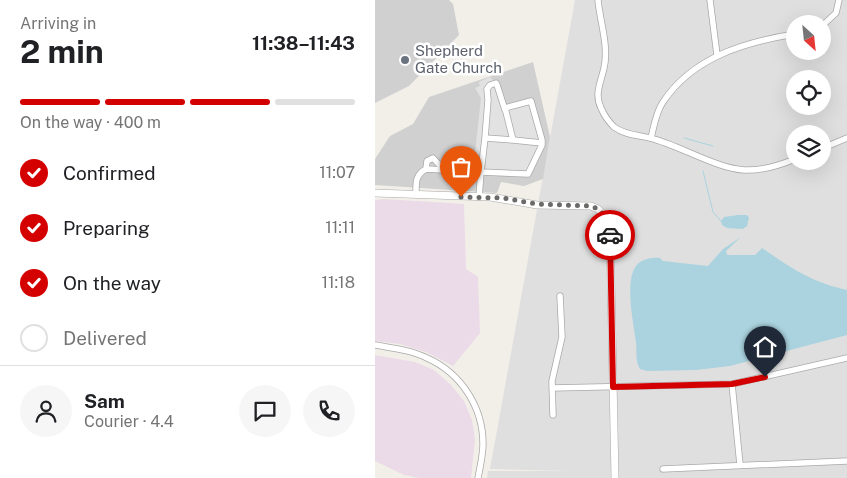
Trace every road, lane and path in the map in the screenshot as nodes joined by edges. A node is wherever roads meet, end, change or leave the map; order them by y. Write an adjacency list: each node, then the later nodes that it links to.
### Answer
1 (598, 0): 9 (street)
2 (710, 0): 6 (street)
3 (839, 0): 4 (street)
4 (831, 18)
5 (786, 36): 6 (street)
6 (717, 55): 9 (street)
7 (505, 110): 8 (street); 11 (street); 12 (street)
8 (485, 138): 11 (street); 17 (street)
9 (651, 138): 14 (street)
10 (847, 138): 13 (street)
11 (513, 140): 12 (street)
12 (542, 143): 17 (street)
13 (831, 145)
14 (786, 162)
15 (426, 169): 16 (street); 16 (street); 19 (street)
16 (443, 170): 17 (street)
17 (481, 172): 20 (street)
18 (375, 193): 19 (street)
19 (415, 194): 20 (street)
20 (479, 197): 25 (street)
21 (560, 296): 26 (street)
22 (375, 345): 31 (street)
23 (847, 358): 24 (street)
24 (732, 384): 25 (street); 29 (street)
25 (613, 387): 26 (street); 32 (street)
26 (552, 388): 27 (street)
27 (553, 415)
28 (847, 461): 29 (street)
29 (740, 466): 30 (street)
30 (663, 469)
31 (478, 478)
32 (615, 478)

